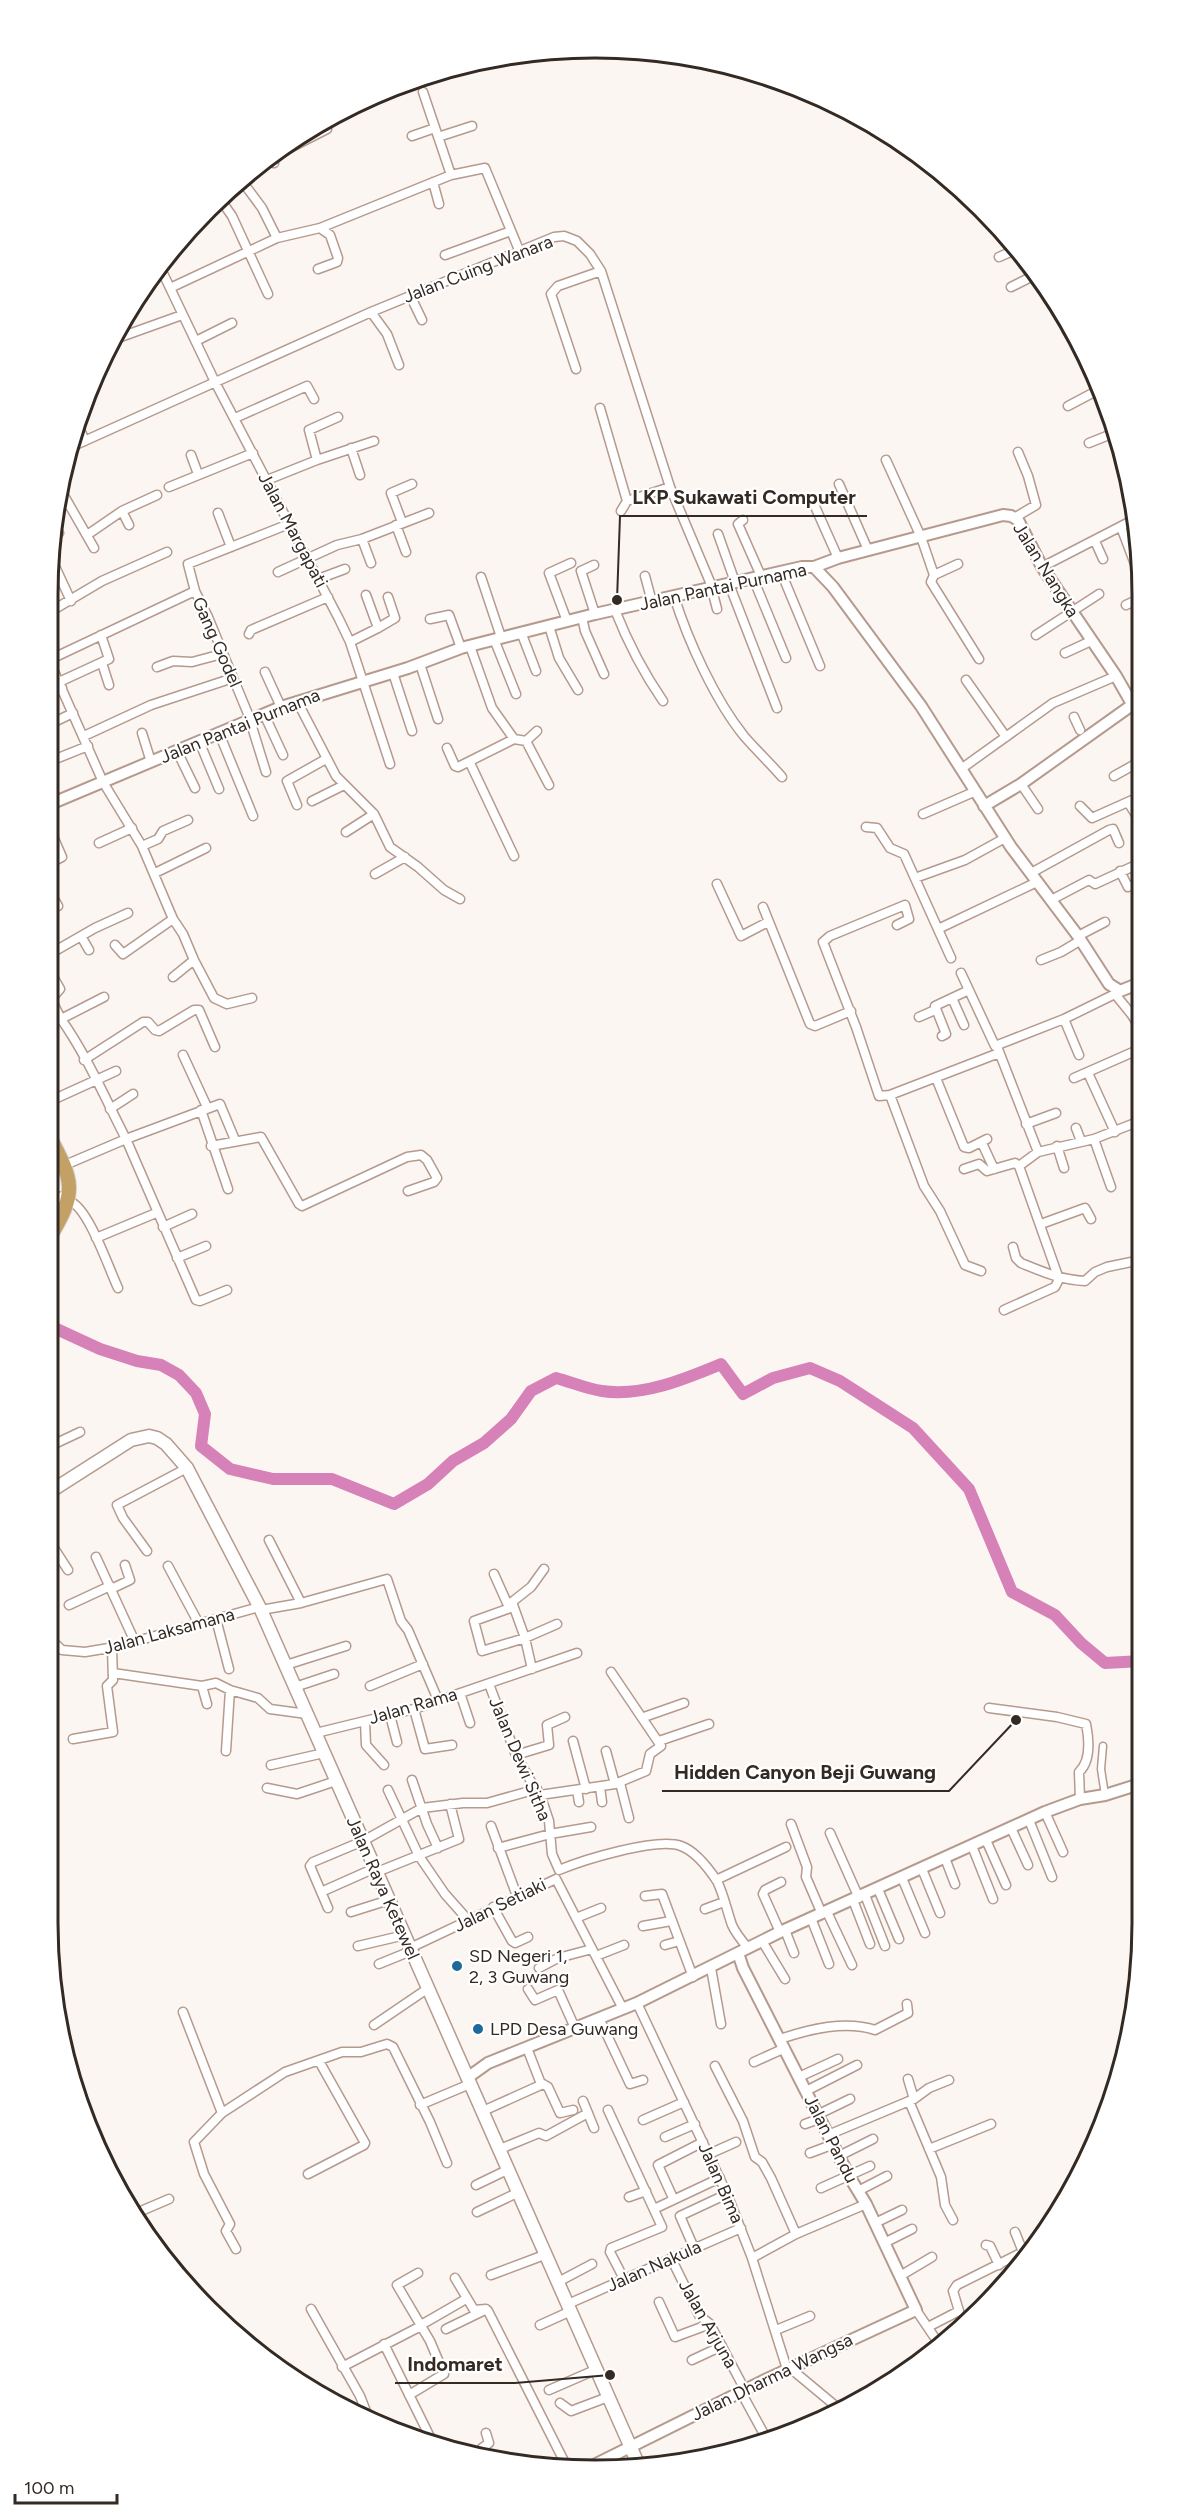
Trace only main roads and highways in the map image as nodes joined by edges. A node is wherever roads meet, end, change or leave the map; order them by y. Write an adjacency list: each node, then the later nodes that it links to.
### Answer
1 (58, 1152): 2 (highway)
2 (58, 1220)
3 (58, 1487): 4 (main road, Jalan Raya Ketewel)
4 (635, 2458)

